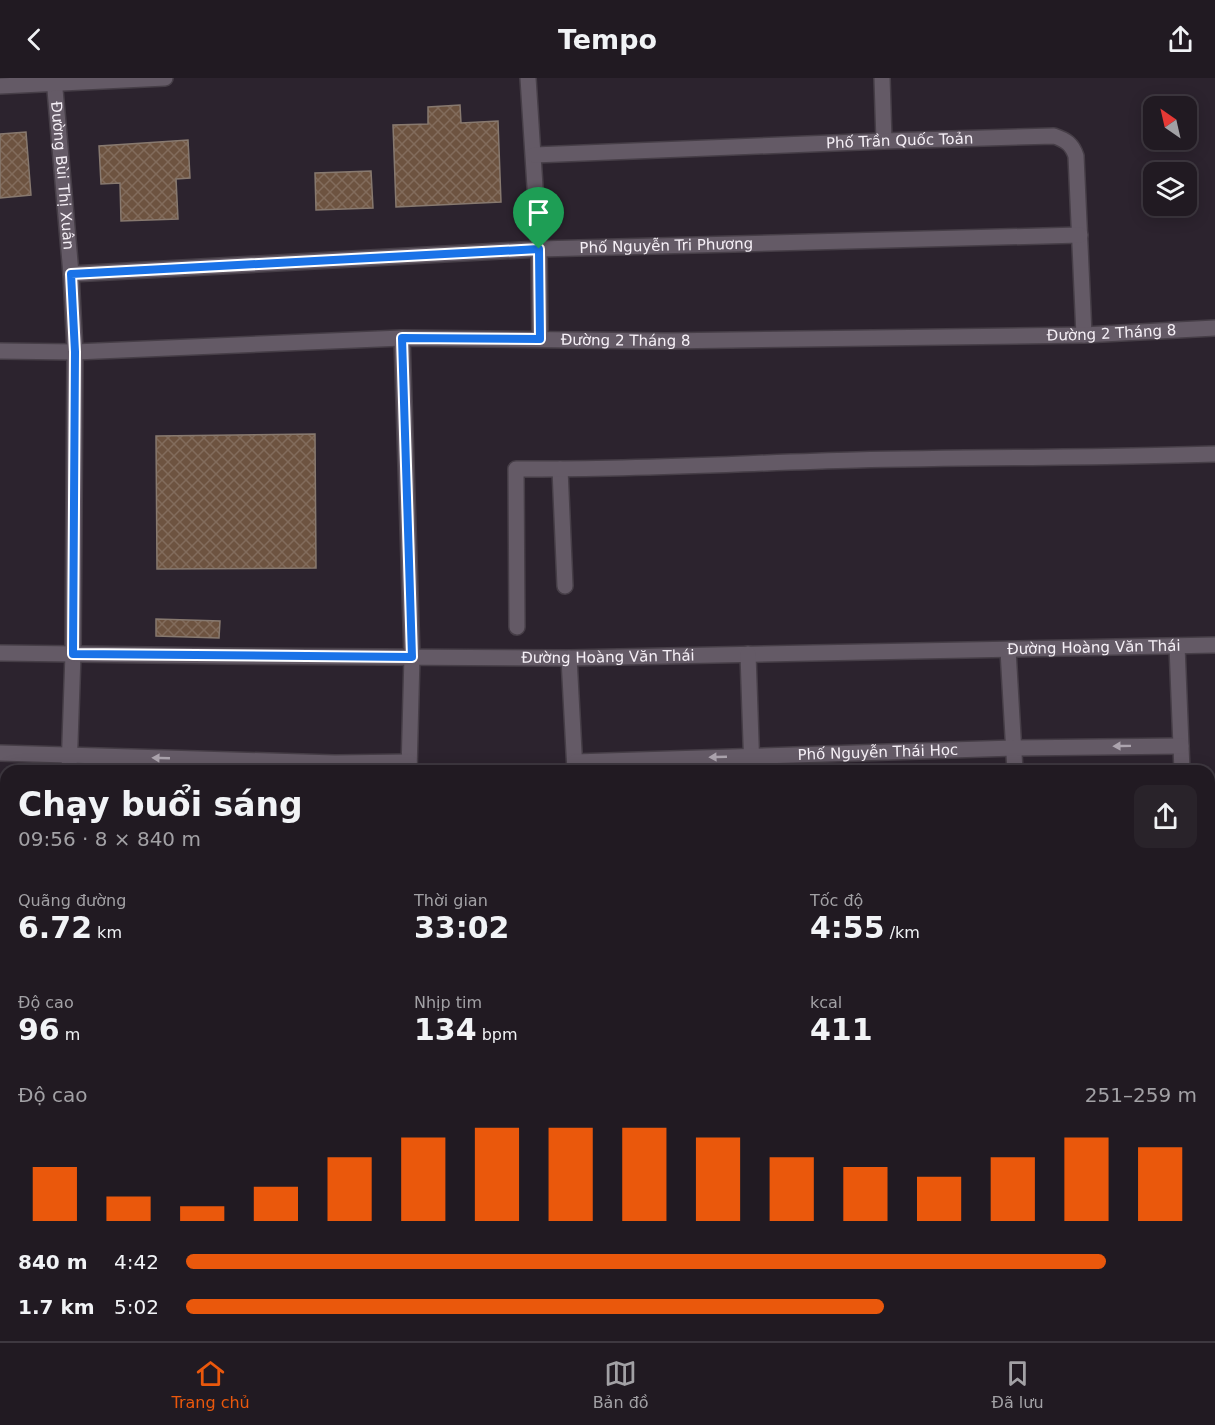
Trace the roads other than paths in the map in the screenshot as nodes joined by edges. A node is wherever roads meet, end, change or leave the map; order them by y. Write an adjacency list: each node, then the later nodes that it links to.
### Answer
1 (165, 78): 4 (street)
2 (528, 78): 7 (street)
3 (882, 78): 6 (street)
4 (55, 81): 5 (street); 10 (street, Đường Bùi Thị Xuân)
5 (0, 86)
6 (884, 141): 7 (street, Phố Trần Quốc Toản); 8 (street, Phố Trần Quốc Toản)
7 (534, 155): 9 (street)
8 (1080, 235): 9 (street, Phố Nguyễn Tri Phương); 12 (street, Phố Trần Quốc Toản)
9 (539, 249): 10 (street, Phố Nguyễn Tri Phương); 14 (street)
10 (71, 274): 16 (street, Đường Bùi Thị Xuân)
11 (1215, 328): 12 (street, Đường 2 Tháng 8)
12 (1084, 335): 14 (street, Đường 2 Tháng 8)
13 (402, 338): 14 (street, Đường 2 Tháng 8); 16 (street, Đường 2 Tháng 8); 27 (street)
14 (540, 339)
15 (0, 351): 16 (street, Đường 2 Tháng 8)
16 (75, 352): 25 (street, Đường Bùi Thị Xuân)
17 (1215, 454): 18 (street)
18 (560, 469): 19 (street); 20 (street)
19 (566, 586)
20 (517, 627)
21 (1215, 645): 22 (street, Đường Hoàng Văn Thái)
22 (1177, 646): 23 (street, Đường Hoàng Văn Thái); 29 (street)
23 (1008, 650): 26 (street, Đường Hoàng Văn Thái); 30 (street)
24 (0, 653): 25 (street, Đường Hoàng Văn Thái)
25 (73, 654): 27 (street, Đường Hoàng Văn Thái); 32 (street, Đường Bùi Thị Xuân)
26 (748, 654): 28 (street, Đường Hoàng Văn Thái); 33 (street)
27 (412, 657): 28 (street, Đường Hoàng Văn Thái); 36 (street)
28 (569, 657): 37 (street)
29 (1181, 746): 30 (street, Phố Nguyễn Thái Học, one-way to 30); 40 (street)
30 (1014, 748): 33 (street, Phố Nguyễn Thái Học); 39 (street)
31 (0, 753): 32 (street)
32 (69, 755): 34 (street, Đường Bùi Thị Xuân); 35 (street, one-way to 32)
33 (752, 763): 38 (street, Phố Nguyễn Thái Học, one-way to 38)
34 (69, 765)
35 (385, 765)
36 (409, 765)
37 (575, 765)
38 (664, 765)
39 (1015, 765)
40 (1182, 765)

